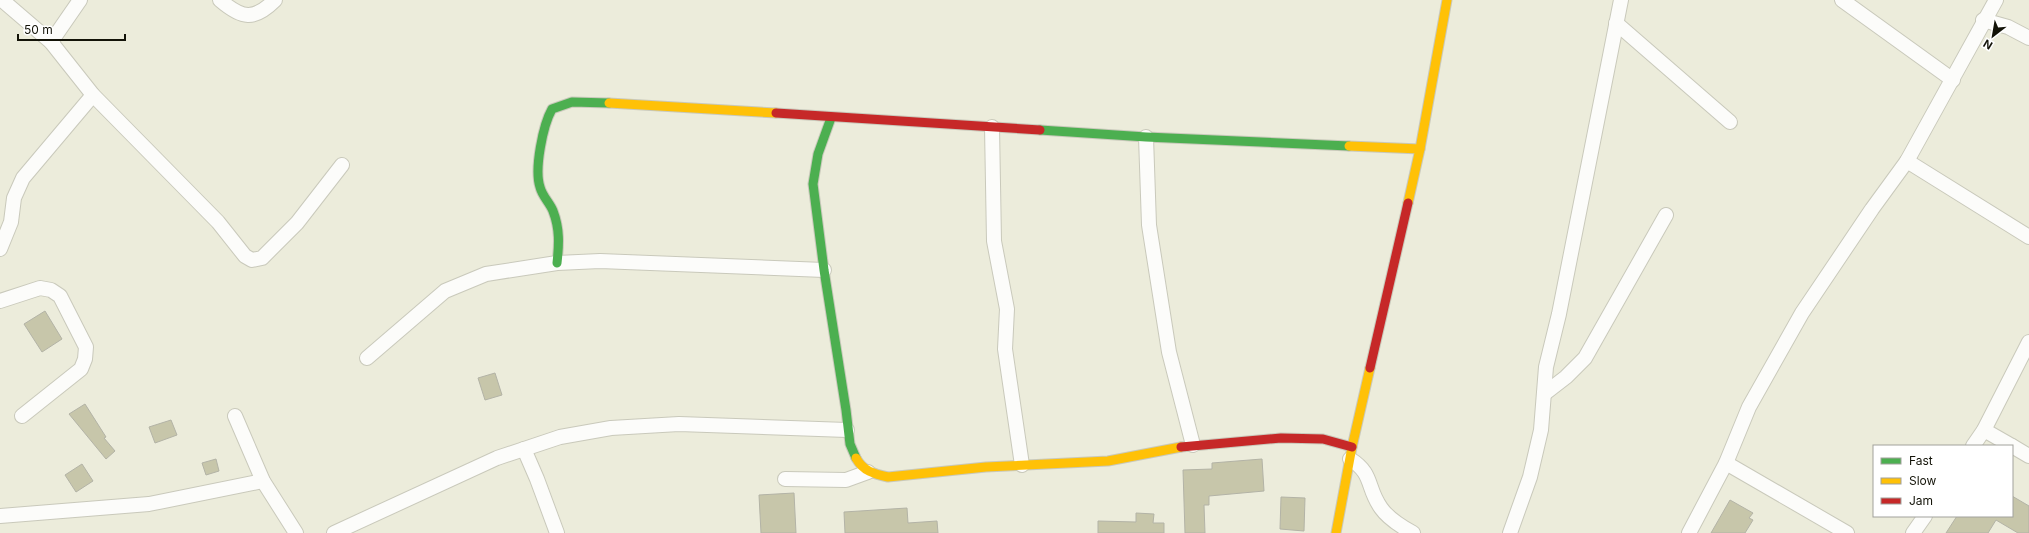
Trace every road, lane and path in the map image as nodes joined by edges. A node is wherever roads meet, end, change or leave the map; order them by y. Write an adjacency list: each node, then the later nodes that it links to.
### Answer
1 (2, 0): 12 (street)
2 (80, 0): 12 (street)
3 (220, 0): 4 (street)
4 (275, 0)
5 (1447, 0): 19 (street)
6 (1621, 0): 10 (street)
7 (1842, 0): 13 (street)
8 (1996, 0): 9 (street)
9 (1983, 20): 11 (street); 13 (street)
10 (1616, 24): 16 (street); 30 (street)
11 (2029, 38)
12 (51, 42): 14 (street)
13 (1953, 80): 20 (street)
14 (93, 95): 21 (street); 24 (street)
15 (831, 118): 17 (street); 25 (street); 26 (street)
16 (1730, 122)
17 (992, 127): 18 (street); 43 (street)
18 (1146, 137): 19 (street); 35 (street)
19 (1420, 149): 40 (street)
20 (1907, 161): 23 (street); 42 (street)
21 (342, 165)
22 (1666, 215): 30 (street)
23 (2029, 237)
24 (0, 249)
25 (557, 263): 26 (street); 29 (street)
26 (824, 270): 33 (street)
27 (0, 301): 31 (street)
28 (2029, 342): 34 (street)
29 (367, 358)
30 (1544, 394): 55 (street)
31 (22, 416)
32 (235, 416): 46 (street)
33 (847, 430): 39 (street); 44 (street)
34 (1984, 430): 36 (street); 37 (street)
35 (1193, 445): 40 (street); 43 (street)
36 (1974, 445)
37 (2010, 445)
38 (2013, 447): 41 (street)
39 (524, 449): 49 (street); 52 (street)
40 (1351, 453): 53 (street); 54 (street)
41 (2029, 456)
42 (1726, 463): 56 (street); 57 (street)
43 (1022, 465): 44 (street)
44 (868, 472): 45 (street)
45 (785, 479)
46 (263, 481): 47 (street); 50 (street)
47 (0, 516)
48 (1924, 517): 58 (street)
49 (354, 530): 51 (street)
50 (296, 533)
51 (334, 533)
52 (557, 533)
53 (1336, 533)
54 (1413, 533)
55 (1510, 533)
56 (1689, 533)
57 (1847, 533)
58 (1913, 533)

